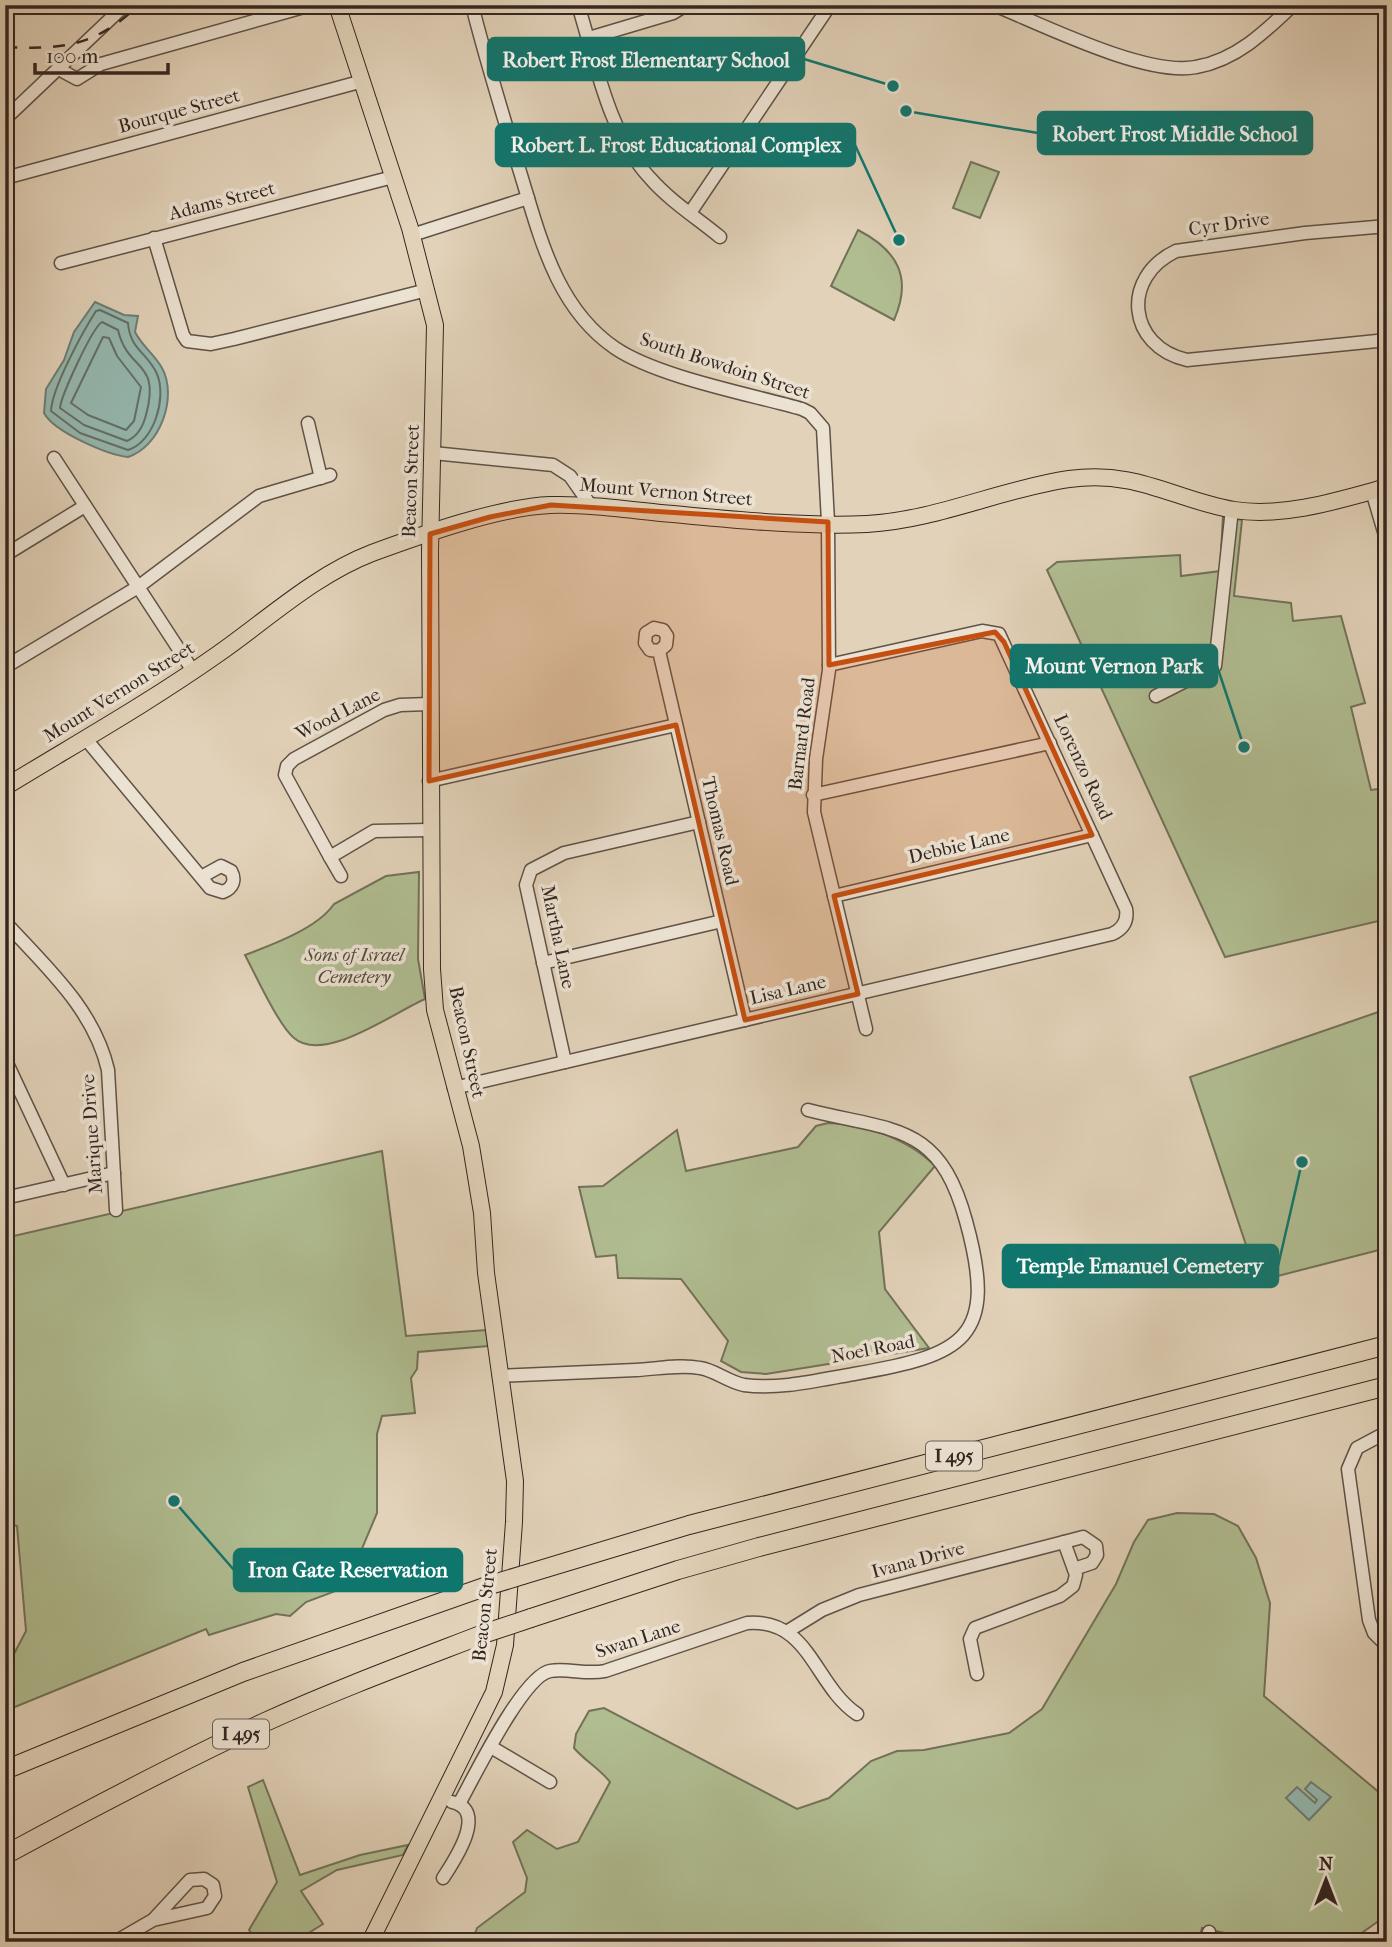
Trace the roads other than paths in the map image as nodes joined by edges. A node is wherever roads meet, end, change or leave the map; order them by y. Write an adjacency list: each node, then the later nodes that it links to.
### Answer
1 (125, 5): 11 (street)
2 (310, 5): 11 (street)
3 (337, 5): 12 (main road, Beacon Street)
4 (472, 5): 16 (street, South Bowdoin Street)
5 (578, 5): 10 (street)
6 (687, 5): 10 (street)
7 (830, 5): 17 (street)
8 (994, 5): 9 (street)
9 (1293, 5)
10 (589, 38): 17 (street)
11 (60, 64): 13 (street)
12 (363, 81): 14 (main road, Beacon Street); 15 (street, Bourque Street)
13 (5, 119)
14 (393, 177): 19 (main road, Beacon Street); 21 (street, Adams Street)
15 (5, 178)
16 (528, 198): 19 (street); 26 (street, South Bowdoin Street)
17 (691, 214): 20 (street)
18 (1387, 226): 24 (street, Cyr Drive)
19 (412, 235): 23 (main road, Beacon Street)
20 (720, 237)
21 (154, 238): 22 (street, Adams Street); 23 (street)
22 (61, 262)
23 (427, 290): 27 (main road, Beacon Street)
24 (1387, 340)
25 (308, 423): 37 (street)
26 (820, 424): 33 (street, Barnard Road)
27 (433, 453): 31 (street); 34 (main road, Beacon Street)
28 (54, 458): 30 (street)
29 (1379, 489): 32 (main road, Mount Vernon Street); 35 (street)
30 (85, 506): 36 (street); 37 (street)
31 (591, 506): 33 (main road, Mount Vernon Street); 34 (main road, Mount Vernon Street)
32 (1232, 509): 33 (main road, Mount Vernon Street); 42 (street)
33 (828, 522): 39 (street, Barnard Road)
34 (430, 534): 41 (main road, Mount Vernon Street); 43 (main road, Beacon Street)
35 (1387, 542)
36 (5, 555)
37 (138, 587): 40 (street); 41 (street)
38 (659, 651): 44 (street, Thomas Road)
39 (829, 664): 46 (street, Lorenzo Road); 49 (street, Barnard Road)
40 (5, 667)
41 (193, 671): 45 (main road, Mount Vernon Street)
42 (1156, 696)
43 (429, 704): 47 (main road, Beacon Street); 53 (street, Wood Lane)
44 (676, 725): 47 (street); 50 (street, Thomas Road)
45 (85, 738): 48 (main road, Mount Vernon Street); 55 (street)
46 (1050, 743): 49 (street); 52 (street, Lorenzo Road)
47 (429, 780): 51 (main road, Beacon Street)
48 (5, 787)
49 (813, 795): 56 (street, Barnard Road)
50 (699, 822): 57 (street, Thomas Road); 60 (street, Martha Lane)
51 (429, 830): 53 (street); 66 (main road, Beacon Street)
52 (1092, 835): 56 (street, Debbie Lane); 59 (street, Lorenzo Road)
53 (330, 857): 54 (street, Wood Lane)
54 (341, 876)
55 (201, 877)
56 (834, 896): 61 (street, Barnard Road)
57 (722, 920): 60 (street); 62 (street, Thomas Road)
58 (5, 922): 68 (street, Marique Drive)
59 (1125, 923): 61 (street, Lisa Lane)
60 (543, 963): 65 (street, Martha Lane)
61 (858, 993): 62 (street, Lisa Lane); 63 (street, Barnard Road)
62 (745, 1020): 65 (street, Lisa Lane)
63 (866, 1029)
64 (5, 1059): 69 (street)
65 (565, 1062): 66 (street, Lisa Lane)
66 (454, 1088): 73 (main road, Beacon Street)
67 (808, 1110): 73 (street, Noel Road)
68 (114, 1173): 69 (street); 71 (street, Marique Drive)
69 (64, 1185): 70 (street)
70 (5, 1198)
71 (116, 1210)
72 (1387, 1345): 83 (highway, I 495, bridge)
73 (499, 1376): 85 (main road, Beacon Street)
74 (1387, 1386): 87 (highway, I 495, bridge)
75 (1387, 1432): 79 (street)
76 (1064, 1542): 77 (street); 77 (street, Ivana Drive); 78 (street, Ivana Drive)
77 (1074, 1569): 80 (street, Ivana Drive)
78 (788, 1631): 81 (street); 82 (street, Swan Lane)
79 (1387, 1646)
80 (977, 1674)
81 (857, 1714)
82 (491, 1747): 84 (street); 86 (street, Swan Lane)
83 (5, 1770)
84 (550, 1782)
85 (441, 1800): 86 (street); 91 (main road, Beacon Street)
86 (458, 1804): 88 (street)
87 (5, 1855)
88 (443, 1878)
89 (153, 1920): 89 (street); 90 (street)
90 (115, 1942)
91 (370, 1942)

